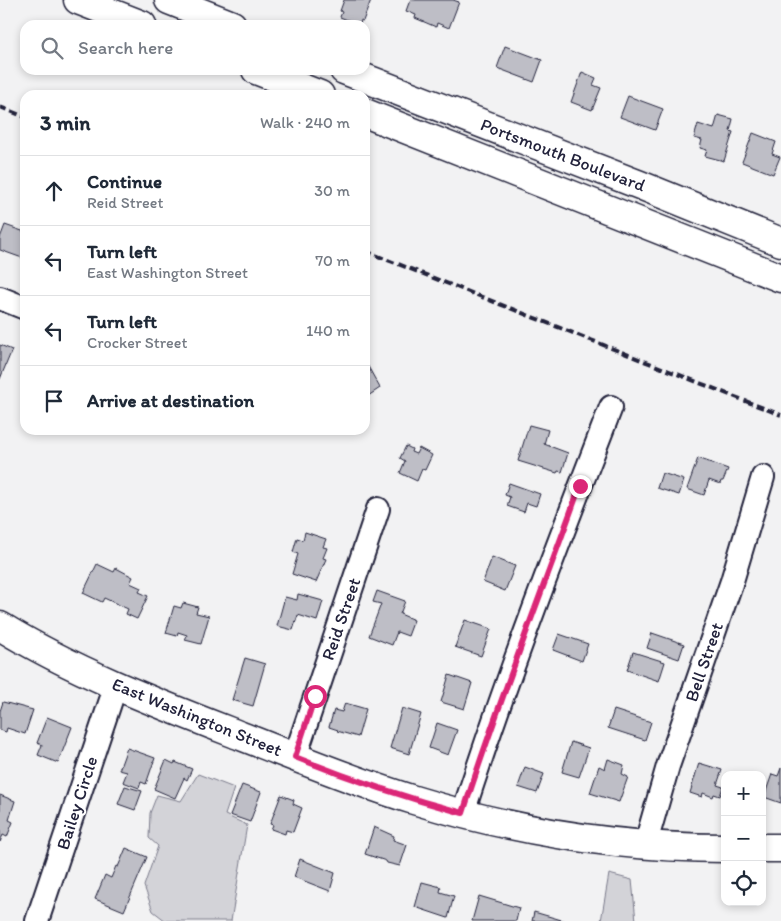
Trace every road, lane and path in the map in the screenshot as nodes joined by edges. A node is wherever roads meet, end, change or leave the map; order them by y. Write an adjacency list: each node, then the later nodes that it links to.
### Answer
1 (78, 0): 3 (main road)
2 (169, 0): 4 (main road)
3 (129, 20)
4 (219, 20)
5 (269, 75): 7 (main road)
6 (356, 75): 8 (main road, Portsmouth Boulevard)
7 (307, 90)
8 (408, 96): 10 (street); 11 (main road, Portsmouth Boulevard)
9 (370, 115): 10 (main road, Portsmouth Boulevard)
10 (400, 126): 12 (main road, Portsmouth Boulevard)
11 (781, 242)
12 (781, 278)
13 (0, 298): 14 (street)
14 (20, 306)
15 (611, 407): 21 (street)
16 (762, 477): 22 (street, Bell Street)
17 (378, 509): 20 (street, Reid Street)
18 (0, 626): 19 (main road, East Washington Street)
19 (116, 685): 20 (main road, East Washington Street); 26 (street, Bailey Circle)
20 (295, 757): 21 (main road, East Washington Street)
21 (463, 813): 22 (main road, East Washington Street)
22 (645, 846): 23 (main road, East Washington Street)
23 (721, 848)
24 (766, 848): 25 (main road)
25 (781, 848)
26 (37, 921)

